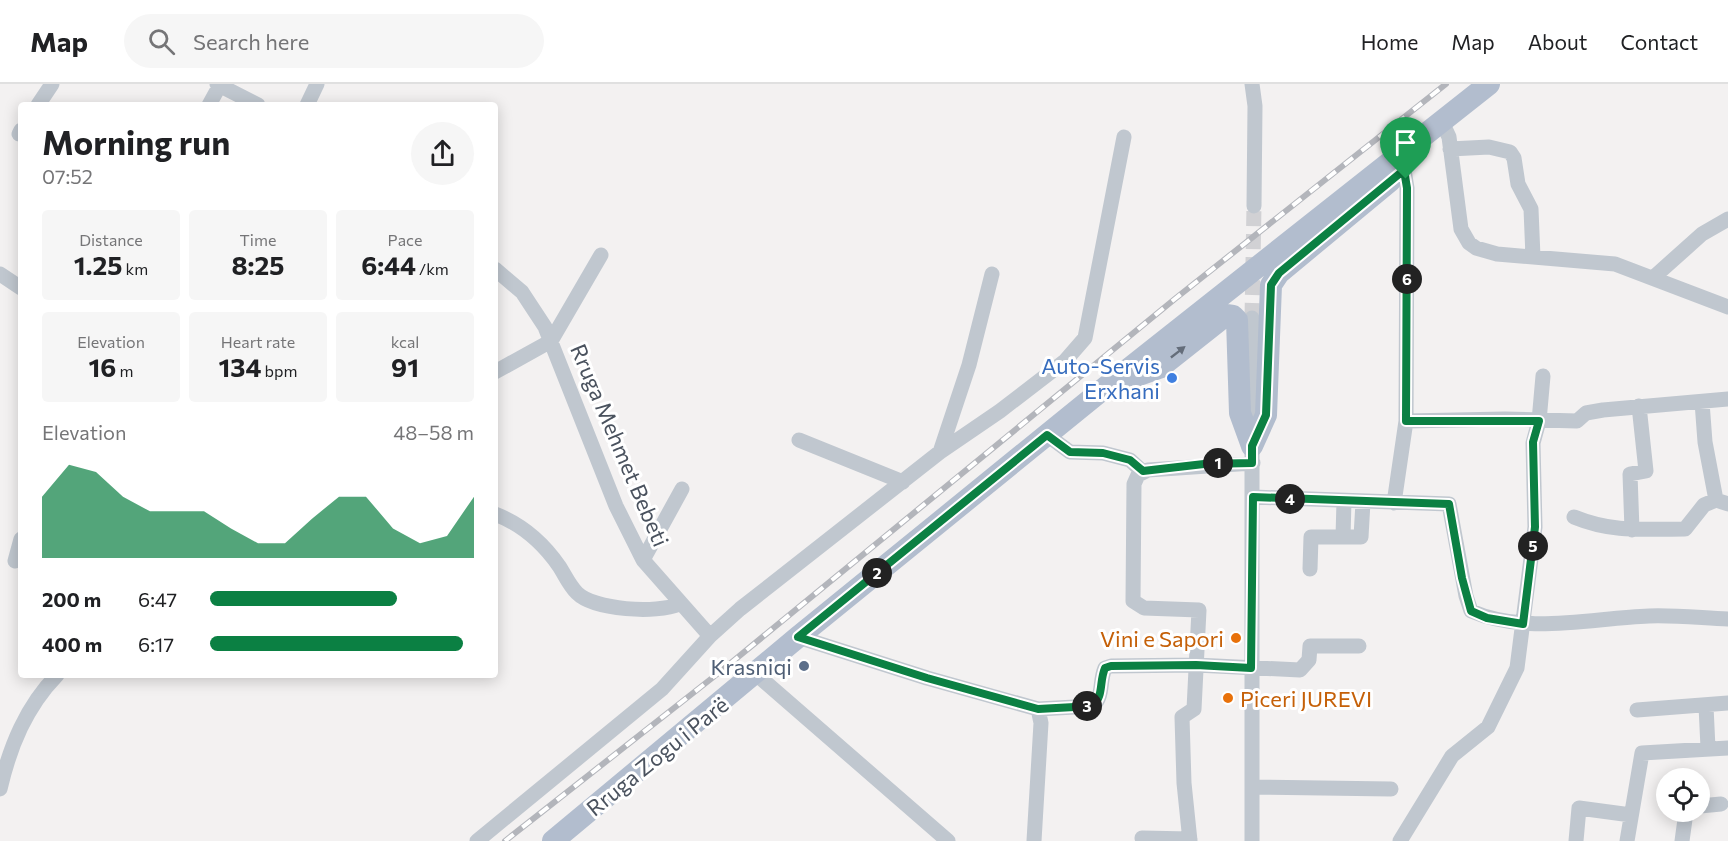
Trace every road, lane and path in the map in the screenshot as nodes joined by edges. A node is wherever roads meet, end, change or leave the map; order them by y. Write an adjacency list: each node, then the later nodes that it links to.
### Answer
1 (52, 84): 7 (street)
2 (317, 84): 10 (street)
3 (1252, 84): 11 (street)
4 (1260, 84): 11 (street)
5 (1489, 84): 12 (main road, Rruga Zogu i Parë)
6 (218, 85): 8 (street); 9 (street)
7 (40, 102)
8 (210, 102)
9 (252, 102)
10 (308, 102)
11 (1256, 106): 17 (street)
12 (1442, 122): 13 (main road, Rruga Zogu i Parë); 15 (street)
13 (1423, 136): 16 (main road); 31 (main road, Rruga Zogu i Parë)
14 (1124, 137): 39 (street)
15 (1450, 150): 20 (street); 20 (street)
16 (1404, 170): 35 (street); 40 (main road)
17 (1254, 206)
18 (1728, 219): 24 (street)
19 (601, 255): 28 (street)
20 (1533, 257): 24 (street)
21 (498, 272): 28 (street, Rruga Mehmet Bebeti)
22 (0, 274): 25 (street)
23 (992, 274): 39 (street)
24 (1654, 277): 26 (street)
25 (18, 286)
26 (1728, 307)
27 (1252, 318): 40 (street)
28 (551, 341): 29 (street); 54 (street, Rruga Mehmet Bebeti)
29 (498, 370)
30 (1543, 376): 36 (street)
31 (1107, 386): 37 (main road, Rruga Zogu i Parë); 40 (main road, one-way to 40)
32 (1728, 399): 33 (street)
33 (1702, 402): 34 (street); 47 (street)
34 (1639, 406): 36 (street); 51 (street)
35 (1406, 421): 36 (street); 48 (street)
36 (1539, 421): 59 (street)
37 (1047, 435): 41 (street); 61 (main road, Rruga Zogu i Parë)
38 (799, 440): 42 (street)
39 (940, 452): 42 (street)
40 (1252, 454): 41 (street); 44 (street)
41 (1143, 471): 63 (street)
42 (903, 482): 60 (street)
43 (682, 489): 54 (street)
44 (1253, 497): 45 (street); 64 (street)
45 (1344, 501): 46 (street); 52 (street)
46 (1363, 502): 48 (street); 52 (street)
47 (1722, 502): 51 (street)
48 (1394, 503): 59 (street)
49 (498, 515): 57 (street)
50 (1574, 517): 51 (street)
51 (1632, 530)
52 (1343, 537): 56 (street)
53 (18, 550): 55 (street)
54 (643, 560): 57 (street, Rruga Mehmet Bebeti)
55 (15, 561)
56 (1310, 568)
57 (679, 603): 60 (street, Rruga Mehmet Bebeti)
58 (1728, 619): 59 (street)
59 (1523, 624): 87 (street)
60 (710, 636): 82 (street)
61 (798, 637): 65 (main road, Rruga Zogu i Parë); 69 (street)
62 (1359, 646): 64 (street)
63 (1196, 665): 64 (street); 69 (street); 81 (street)
64 (1251, 668): 73 (street)
65 (756, 674): 83 (main road, Rruga Zogu i Parë); 84 (street)
66 (55, 678): 74 (street)
67 (1728, 703): 68 (street)
68 (1706, 706): 70 (street); 72 (street)
69 (1038, 709): 85 (street)
70 (1637, 710)
71 (1728, 747): 72 (street)
72 (1708, 748): 78 (street)
73 (1252, 787): 75 (street); 86 (street)
74 (0, 789)
75 (1391, 789)
76 (1721, 804): 77 (street)
77 (1710, 805)
78 (1631, 815): 88 (street); 89 (street)
79 (1685, 822): 90 (street)
80 (1142, 838): 81 (street)
81 (1190, 840)
82 (477, 841)
83 (553, 841)
84 (948, 841)
85 (1034, 841)
86 (1252, 841)
87 (1400, 841)
88 (1576, 841)
89 (1627, 841)
90 (1682, 841)

